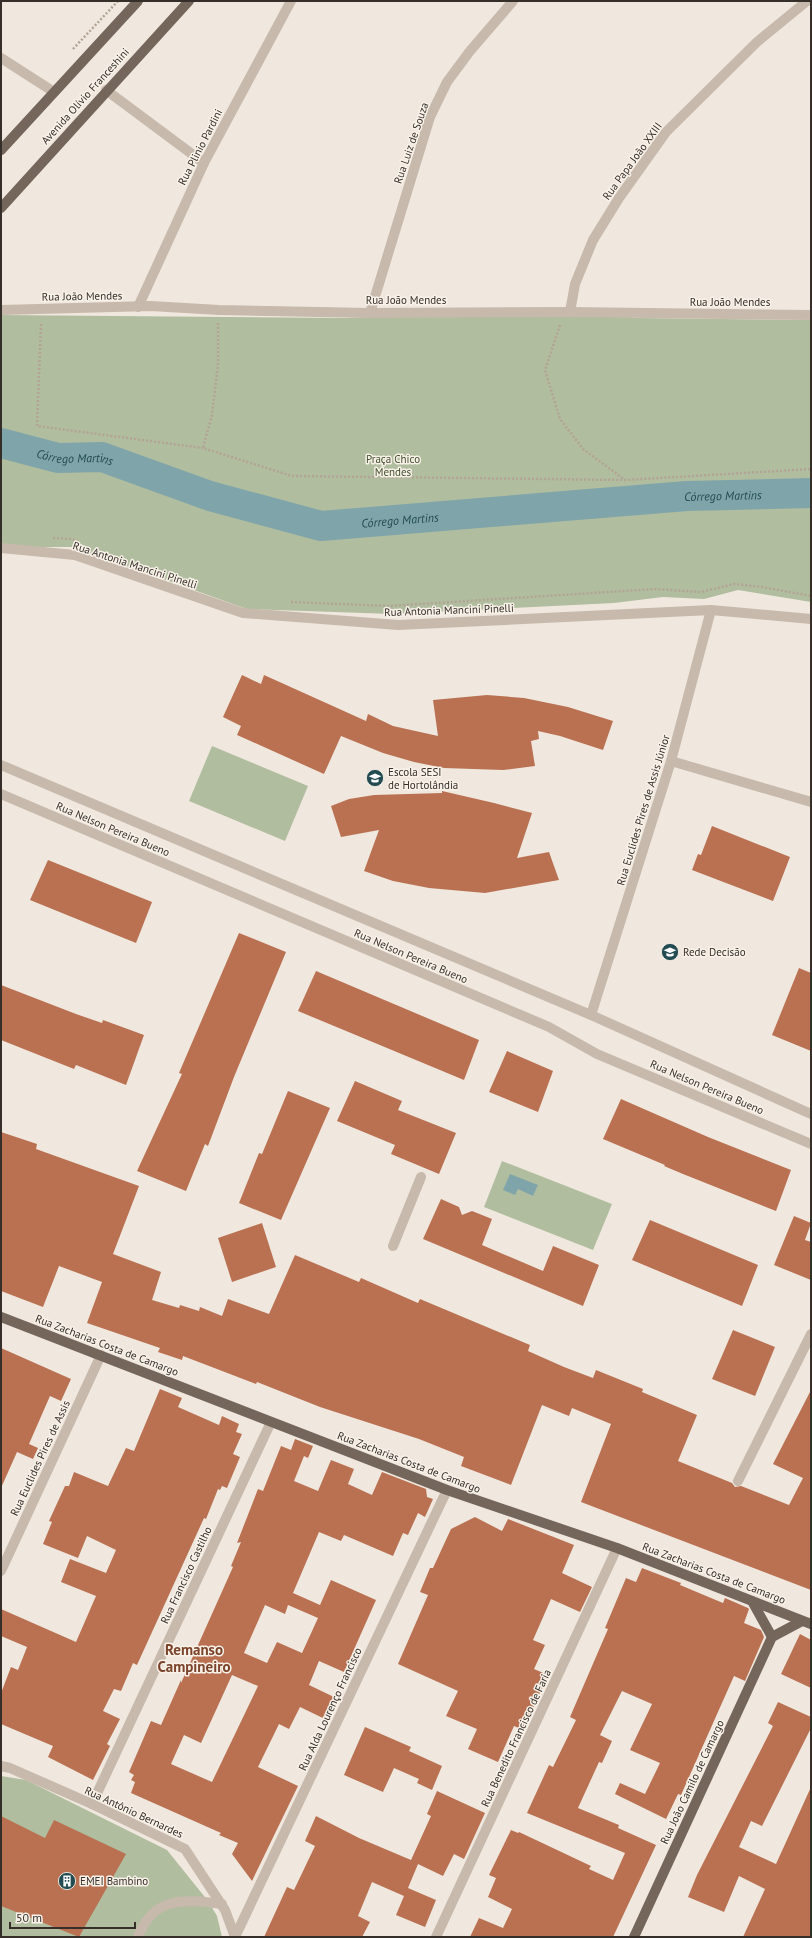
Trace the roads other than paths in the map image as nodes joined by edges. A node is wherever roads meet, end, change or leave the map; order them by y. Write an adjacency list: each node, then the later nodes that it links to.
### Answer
1 (138, 1): 8 (main road)
2 (189, 1): 7 (main road, Avenida Olívio Franceshini)
3 (291, 1): 10 (street, Rua Plinio Pardini)
4 (513, 1): 15 (street, Rua Luiz de Souza)
5 (807, 1): 14 (street, Rua Papa João XXIII)
6 (1, 58): 8 (street)
7 (106, 90): 10 (street); 11 (main road, Avenida Olívio Franceshini)
8 (54, 92): 9 (main road)
9 (1, 150)
10 (204, 162): 12 (street, Rua Plinio Pardini)
11 (1, 208)
12 (138, 307): 13 (street, Rua João Mendes); 15 (street, Rua João Mendes)
13 (1, 310)
14 (570, 312): 15 (street, Rua João Mendes); 16 (street, Rua João Mendes)
15 (370, 313)
16 (811, 315)
17 (1, 548): 18 (street, Rua Antonia Mancini Pinelli)
18 (711, 610): 19 (street, Rua Antonia Mancini Pinelli); 20 (street, Rua Euclides Pires de Assis Júnior)
19 (811, 619)
20 (671, 761): 23 (street); 24 (street, Rua Euclides Pires de Assis Júnior)
21 (1, 765): 24 (street, Rua Nelson Pereira Bueno)
22 (1, 794): 26 (street, Rua Nelson Pereira Bueno)
23 (811, 802)
24 (592, 1015): 25 (street, Rua Nelson Pereira Bueno)
25 (811, 1114)
26 (811, 1144)
27 (421, 1177): 28 (street)
28 (393, 1246)
29 (1, 1317): 31 (main road, Rua Zacharias Costa de Camargo)
30 (811, 1334): 33 (street)
31 (101, 1355): 32 (main road, Rua Zacharias Costa de Camargo); 36 (street, Rua Euclides Pires de Assis)
32 (271, 1422): 34 (main road, Rua Zacharias Costa de Camargo); 41 (street, Rua Francisco Castilho)
33 (738, 1481)
34 (447, 1490): 35 (main road, Rua Zacharias Costa de Camargo); 44 (street, Rua Alda Lourenço Francisco)
35 (617, 1548): 37 (main road, Rua Zacharias Costa de Camargo); 45 (street, Rua Benedito Francisco de Faria)
36 (1, 1570)
37 (752, 1601): 38 (main road, Rua Zacharias Costa de Camargo); 39 (main road)
38 (807, 1622): 39 (main road)
39 (772, 1638): 46 (main road, Rua João Camilo de Camargo)
40 (4, 1768): 41 (street, Rua Antônio Bernardes)
41 (92, 1804): 42 (street, Rua Antônio Bernardes)
42 (222, 1904): 43 (street); 44 (street, Rua Antônio Bernardes)
43 (138, 1937)
44 (235, 1937)
45 (436, 1937)
46 (634, 1937)

